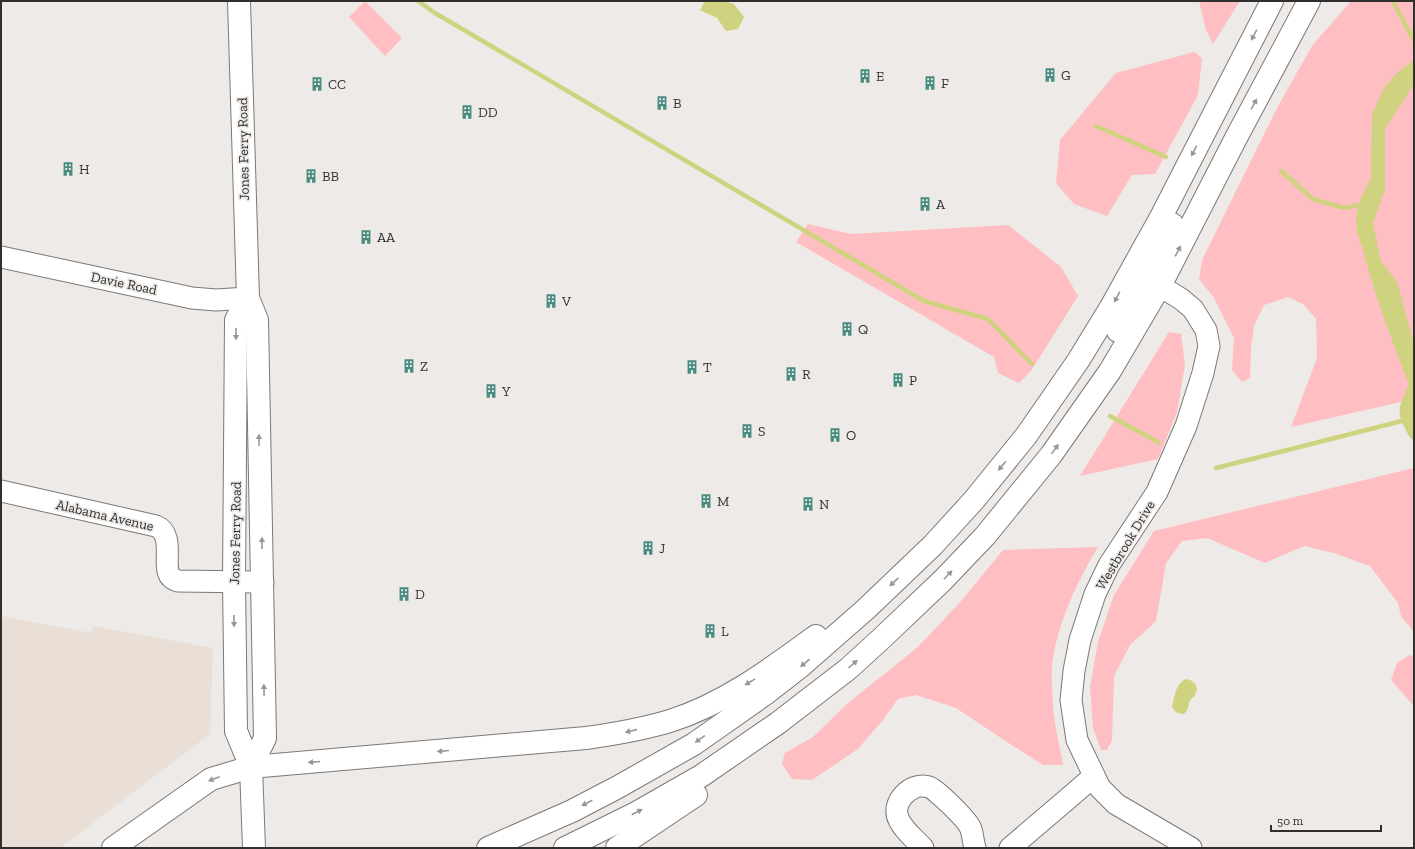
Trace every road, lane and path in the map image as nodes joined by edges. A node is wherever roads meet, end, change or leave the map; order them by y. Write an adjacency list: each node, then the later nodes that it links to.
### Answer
1 (239, 1): 8 (main road, Jones Ferry Road)
2 (1272, 1): 4 (main road, one-way to 4)
3 (1309, 1): 7 (main road, one-way to 3)
4 (1175, 189): 6 (main road); 7 (main road)
5 (1, 257): 8 (street, Davie Road)
6 (1136, 263): 9 (main road); 13 (main road, one-way to 13)
7 (1160, 286): 9 (main road); 16 (street, Westbrook Drive)
8 (248, 298): 11 (main road, Jones Ferry Road, one-way to 11); 12 (main road, Jones Ferry Road, one-way to 8)
9 (1110, 371): 14 (main road, one-way to 9)
10 (1, 491): 11 (street, Alabama Avenue)
11 (234, 582): 12 (street, Alabama Avenue); 15 (main road, Jones Ferry Road, one-way to 15)
12 (263, 582): 15 (main road, Jones Ferry Road, one-way to 12)
13 (866, 609): 15 (main road, one-way to 15); 19 (main road, one-way to 19)
14 (778, 723): 20 (main road, one-way to 14); 21 (main road)
15 (252, 767): 17 (main road, one-way to 17); 18 (main road, Jones Ferry Road)
16 (1094, 776): 24 (street); 25 (street, Westbrook Drive)
17 (113, 848)
18 (254, 848)
19 (488, 848)
20 (565, 848)
21 (618, 848)
22 (923, 848): 23 (street)
23 (974, 848)
24 (1010, 848)
25 (1191, 848)

